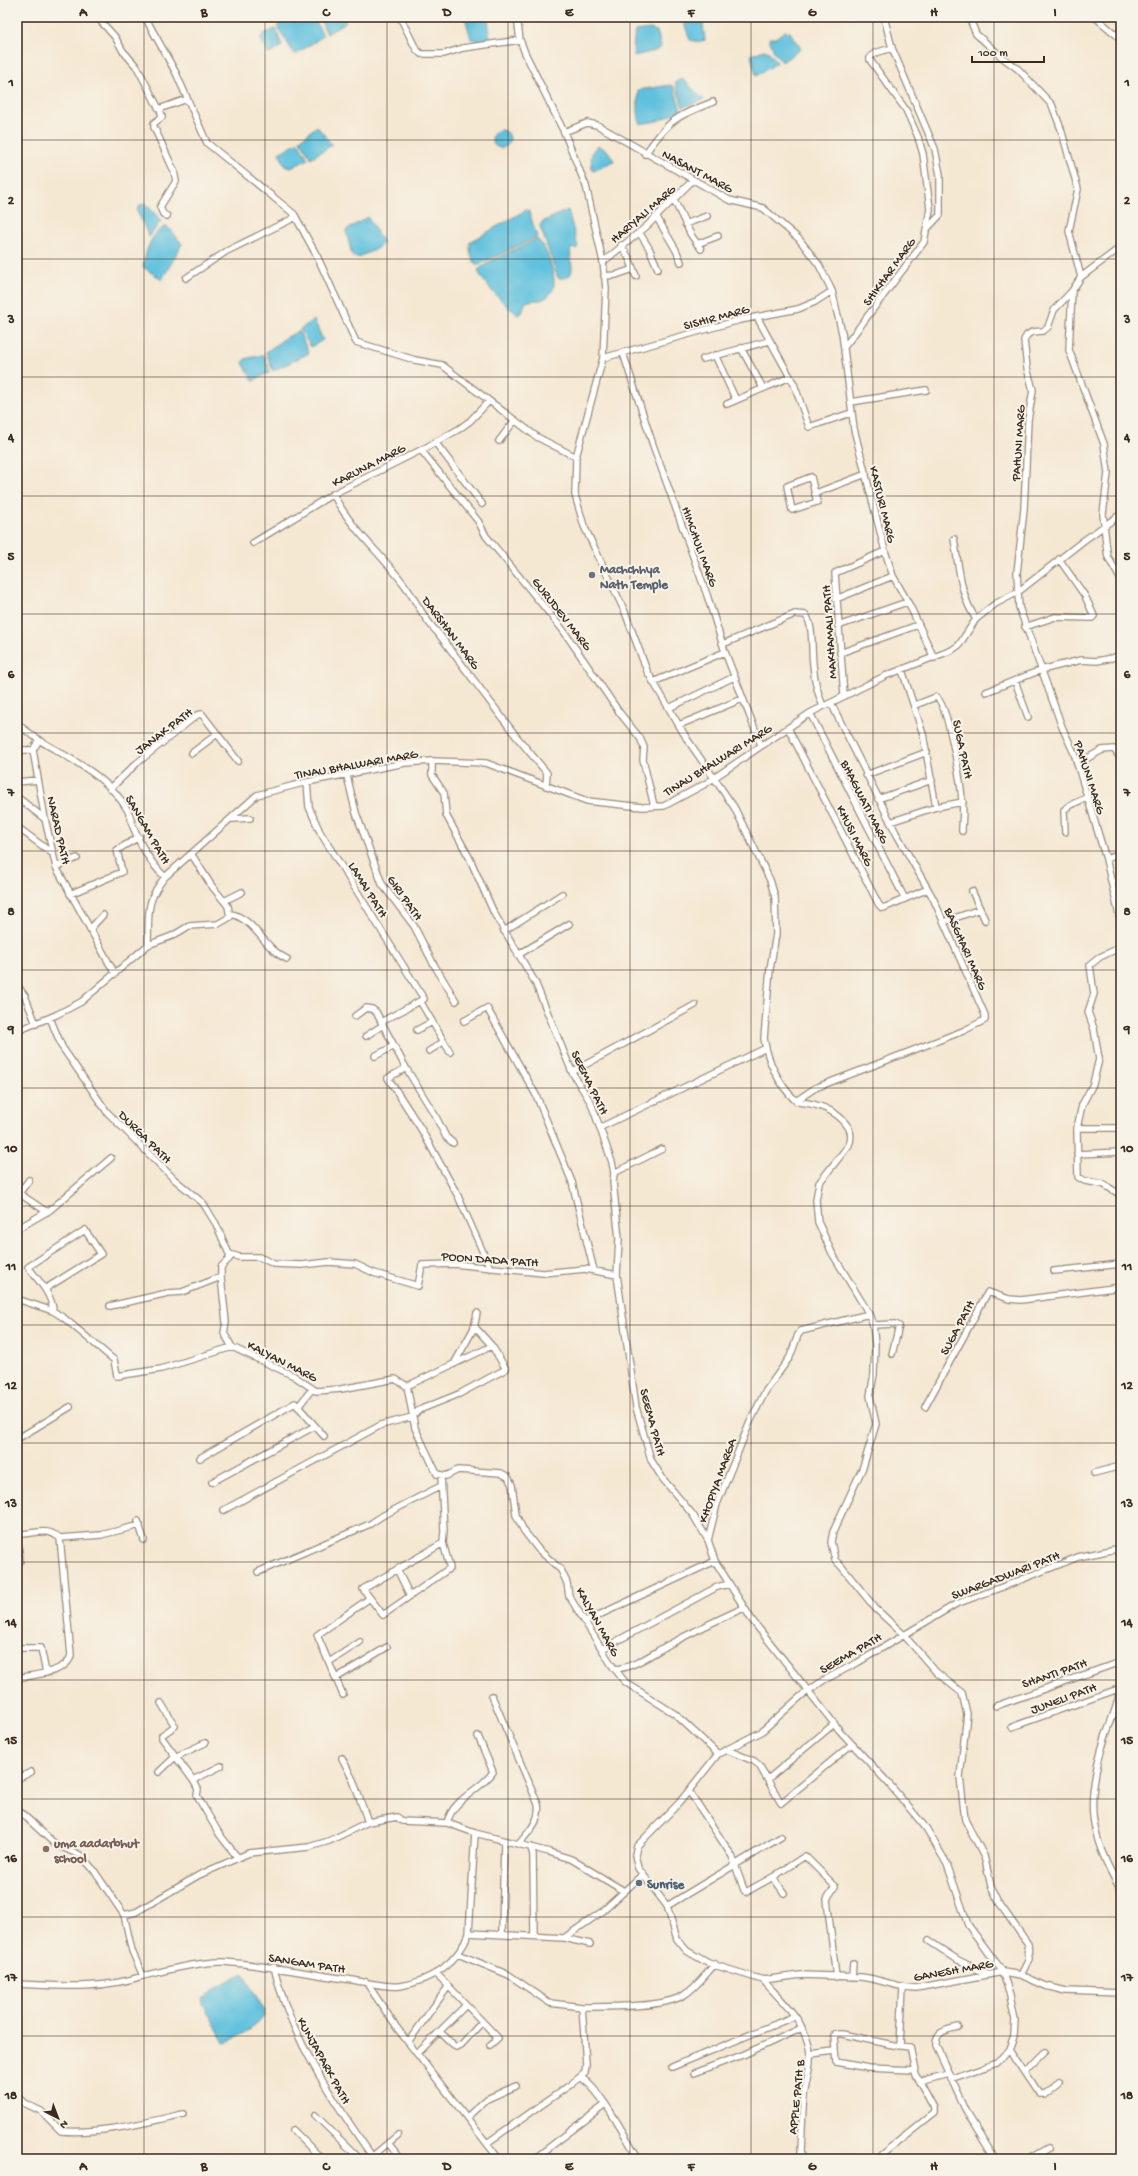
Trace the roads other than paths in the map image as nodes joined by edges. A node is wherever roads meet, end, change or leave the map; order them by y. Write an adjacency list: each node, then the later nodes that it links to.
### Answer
1 (97, 17): 13 (street)
2 (145, 17): 11 (street)
3 (400, 17): 9 (street)
4 (517, 17): 9 (street)
5 (884, 17): 10 (street)
6 (969, 17): 36 (street)
7 (1095, 17): 8 (street)
8 (1121, 38)
9 (520, 40): 14 (street)
10 (892, 48): 23 (street); 23 (street, SHIKHAR MARG)
11 (187, 99): 13 (street); 21 (street)
12 (713, 102): 15 (street)
13 (160, 109): 18 (street)
14 (564, 132): 15 (street, NASANT MARG); 30 (street)
15 (645, 154): 16 (street, NASANT MARG)
16 (693, 180): 17 (street, HARIYALI MARG); 38 (street, NASANT MARG)
17 (674, 200): 19 (street, HARIYALI MARG); 22 (street)
18 (167, 216)
19 (656, 216): 24 (street, HARIYALI MARG); 31 (street)
20 (707, 216): 22 (street)
21 (296, 217): 37 (street); 52 (street)
22 (685, 224): 26 (street)
23 (926, 229): 42 (street, SHIKHAR MARG)
24 (638, 232): 27 (street, HARIYALI MARG); 33 (street)
25 (718, 236): 26 (street)
26 (697, 244): 29 (street)
27 (621, 245): 30 (street, HARIYALI MARG); 32 (street)
28 (1121, 247): 36 (street)
29 (701, 249)
30 (603, 262): 34 (street)
31 (681, 262)
32 (633, 269): 34 (street); 35 (street)
33 (658, 269)
34 (604, 276): 46 (street)
35 (636, 276)
36 (1081, 277): 39 (street, PAHUNI MARG)
37 (186, 278)
38 (832, 290): 40 (street, SISHIR MARG); 42 (street, NASANT MARG)
39 (1072, 291): 66 (street); 73 (street, PAHUNI MARG)
40 (756, 317): 41 (street); 44 (street, SISHIR MARG)
41 (769, 341): 43 (street); 48 (street)
42 (845, 346): 53 (street, KASTURI MARG)
43 (741, 348): 45 (street); 49 (street)
44 (623, 353): 46 (street, SISHIR MARG); 80 (street, HIMCHULI MARG)
45 (715, 355): 47 (street); 51 (street)
46 (603, 358): 60 (street)
47 (703, 359)
48 (790, 377): 49 (street); 55 (street)
49 (763, 388): 51 (street)
50 (926, 390): 53 (street)
51 (736, 400): 54 (street)
52 (489, 401): 56 (street); 58 (street, KARUNA MARG)
53 (851, 402): 55 (street, KASTURI MARG)
54 (727, 404)
55 (851, 412): 61 (street, KASTURI MARG)
56 (515, 420): 57 (street); 60 (street)
57 (499, 441)
58 (435, 442): 59 (street, KARUNA MARG); 64 (street)
59 (421, 450): 63 (street, KARUNA MARG); 126 (street, GURUDEV MARG)
60 (576, 457): 88 (street)
61 (866, 474): 62 (street); 69 (street, KASTURI MARG)
62 (816, 493): 62 (street)
63 (333, 494): 68 (street, KARUNA MARG); 120 (street, DARSHAN MARG)
64 (482, 504)
65 (1121, 514): 66 (street, TINAU BHALWARI MARG)
66 (1104, 526): 70 (street, TINAU BHALWARI MARG); 72 (street)
67 (954, 539): 76 (street)
68 (253, 543)
69 (885, 552): 71 (street, KASTURI MARG); 74 (street, MAKHAMALI PATH)
70 (1059, 559): 73 (street, TINAU BHALWARI MARG); 79 (street)
71 (892, 576): 74 (street); 75 (street, KASTURI MARG)
72 (1121, 580)
73 (1018, 592): 76 (street, TINAU BHALWARI MARG); 79 (street, PAHUNI MARG)
74 (836, 598): 78 (street, MAKHAMALI PATH)
75 (907, 602): 77 (street, KASTURI MARG); 78 (street)
76 (976, 619): 84 (street, TINAU BHALWARI MARG)
77 (918, 625): 82 (street); 84 (street, KASTURI MARG)
78 (838, 626): 82 (street, MAKHAMALI PATH)
79 (1025, 627): 86 (street, PAHUNI MARG)
80 (723, 644): 81 (street, HIMCHULI MARG); 95 (street)
81 (725, 652): 87 (street, HIMCHULI MARG); 88 (street)
82 (840, 653): 91 (street, MAKHAMALI PATH)
83 (1121, 656): 86 (street)
84 (934, 658): 85 (street, TINAU BHALWARI MARG)
85 (902, 670): 91 (street, TINAU BHALWARI MARG); 94 (street)
86 (1041, 670): 89 (street); 112 (street, PAHUNI MARG)
87 (734, 677): 92 (street, HIMCHULI MARG); 96 (street)
88 (653, 682): 96 (street)
89 (1015, 682): 90 (street); 98 (street)
90 (986, 692)
91 (844, 696): 93 (street, TINAU BHALWARI MARG)
92 (742, 699): 100 (street); 104 (street, HIMCHULI MARG)
93 (831, 703): 95 (street, TINAU BHALWARI MARG); 113 (street, BASGHARI MARG)
94 (915, 705): 107 (street); 125 (street, SUGA PATH)
95 (823, 706): 97 (street, TINAU BHALWARI MARG)
96 (669, 708): 100 (street)
97 (810, 713): 101 (street, TINAU BHALWARI MARG); 148 (street, BHAGWATI MARG)
98 (1028, 718)
99 (17, 724): 103 (street, SANGAM PATH)
100 (679, 725): 115 (street)
101 (788, 728): 104 (street, TINAU BHALWARI MARG); 148 (street, KHUSI MARG)
102 (217, 734): 108 (street); 110 (street, JANAK PATH); 121 (street, JANAK PATH)
103 (39, 740): 106 (street); 121 (street, SANGAM PATH)
104 (761, 745): 115 (street, TINAU BHALWARI MARG)
105 (17, 750): 106 (street)
106 (33, 750): 116 (street, NARAD PATH)
107 (927, 752): 113 (street); 117 (street)
108 (192, 753)
109 (1121, 759): 112 (street)
110 (238, 762)
111 (432, 762): 114 (street, TINAU BHALWARI MARG); 120 (street, TINAU BHALWARI MARG); 158 (street, SEEMA PATH)
112 (1077, 764): 123 (street, PAHUNI MARG)
113 (866, 775): 124 (street, BASGHARI MARG)
114 (347, 776): 119 (street, TINAU BHALWARI MARG); 166 (street, GIRI PATH)
115 (714, 777): 126 (street, TINAU BHALWARI MARG); 179 (street)
116 (38, 780): 118 (street); 128 (street, NARAD PATH)
117 (932, 780): 124 (street); 127 (street)
118 (17, 782)
119 (307, 782): 130 (street, TINAU BHALWARI MARG); 165 (street, LAMAI PATH)
120 (546, 786): 126 (street, TINAU BHALWARI MARG)
121 (110, 789): 135 (street, SANGAM PATH)
122 (17, 797): 128 (street)
123 (1086, 798): 134 (street); 140 (street, PAHUNI MARG)
124 (878, 799): 131 (street, BASGHARI MARG)
125 (963, 802): 127 (street); 133 (street, SUGA PATH)
126 (654, 806)
127 (936, 807): 131 (street)
128 (44, 818): 136 (street, NARAD PATH)
129 (250, 818): 130 (street)
130 (233, 819): 138 (street, TINAU BHALWARI MARG)
131 (890, 822): 143 (street, BASGHARI MARG)
132 (17, 827): 136 (street)
133 (962, 831)
134 (1065, 832)
135 (139, 837): 142 (street, SANGAM PATH); 146 (street)
136 (52, 853): 141 (street, NARAD PATH)
137 (1121, 854): 140 (street)
138 (192, 855): 142 (street, TINAU BHALWARI MARG); 149 (street)
139 (77, 858): 141 (street)
140 (1106, 859): 155 (street, PAHUNI MARG)
141 (56, 867): 146 (street, NARAD PATH)
142 (165, 877): 159 (street, TINAU BHALWARI MARG)
143 (928, 889): 148 (street, KHUSI MARG); 154 (street, BASGHARI MARG)
144 (972, 891): 150 (street)
145 (242, 892): 149 (street)
146 (70, 894): 157 (street, NARAD PATH)
147 (562, 894): 158 (street)
148 (905, 899)
149 (224, 901): 151 (street)
150 (980, 909): 153 (street); 154 (street)
151 (231, 914): 159 (street); 162 (street)
152 (103, 915): 157 (street)
153 (985, 920)
154 (944, 922): 185 (street, BASGHARI MARG)
155 (1121, 923)
156 (569, 924): 161 (street)
157 (90, 929): 163 (street, NARAD PATH)
158 (504, 931): 161 (street, SEEMA PATH)
159 (148, 945): 163 (street)
160 (1121, 947): 187 (street)
161 (518, 955): 184 (street, SEEMA PATH)
162 (287, 959)
163 (115, 974): 169 (street)
164 (17, 985): 173 (street)
165 (420, 1001): 171 (street); 172 (street)
166 (456, 1001)
167 (695, 1005): 184 (street)
168 (355, 1016): 172 (street)
169 (50, 1018): 173 (street); 200 (street, DURGA PATH)
170 (464, 1021): 203 (street)
171 (432, 1022): 174 (street); 177 (street)
172 (382, 1023): 176 (street); 178 (street)
173 (36, 1024): 175 (street)
174 (417, 1030)
175 (17, 1031)
176 (366, 1036)
177 (443, 1042): 180 (street); 181 (street)
178 (394, 1046): 182 (street); 183 (street)
179 (766, 1048): 185 (street); 186 (street)
180 (429, 1051)
181 (450, 1052)
182 (375, 1056)
183 (406, 1068): 189 (street); 202 (street)
184 (572, 1072): 186 (street, SEEMA PATH)
185 (796, 1101): 213 (street)
186 (601, 1127): 194 (street, SEEMA PATH)
187 (1077, 1128): 188 (street); 192 (street)
188 (1121, 1128)
189 (453, 1143)
190 (662, 1149): 194 (street)
191 (1121, 1152): 192 (street)
192 (1077, 1154): 197 (street)
193 (111, 1158): 198 (street)
194 (614, 1174): 205 (street, SEEMA PATH)
195 (29, 1180): 196 (street)
196 (19, 1195): 198 (street)
197 (1121, 1195)
198 (47, 1212): 199 (street)
199 (17, 1229)
200 (229, 1254): 202 (street, POON DADA PATH); 206 (street)
201 (1121, 1264): 204 (street)
202 (490, 1268): 203 (street, POON DADA PATH)
203 (594, 1271): 205 (street, POON DADA PATH)
204 (1054, 1271)
205 (617, 1275): 239 (street, SEEMA PATH)
206 (220, 1277): 210 (street); 217 (street, KALYAN MARG)
207 (1121, 1287): 223 (street, SUGA PATH)
208 (45, 1289): 208 (street); 211 (street)
209 (17, 1299): 211 (street)
210 (110, 1306)
211 (53, 1311): 217 (street)
212 (477, 1313): 215 (street)
213 (869, 1314): 214 (street); 239 (street, KHOPIYA MARGA)
214 (873, 1325): 218 (street); 251 (street)
215 (474, 1326): 216 (street); 219 (street)
216 (492, 1346): 219 (street); 225 (street)
217 (232, 1347): 221 (street, KALYAN MARG)
218 (892, 1354)
219 (454, 1364): 220 (street)
220 (407, 1386): 221 (street, KALYAN MARG); 225 (street)
221 (312, 1389): 222 (street)
222 (298, 1407): 226 (street); 229 (street)
223 (925, 1407)
224 (70, 1408): 228 (street)
225 (412, 1417): 232 (street); 235 (street)
226 (316, 1426): 227 (street); 233 (street)
227 (324, 1436)
228 (17, 1438)
229 (200, 1458)
230 (1121, 1466): 231 (street)
231 (1094, 1473)
232 (441, 1476): 234 (street); 250 (street, KALYAN MARG)
233 (212, 1482)
234 (441, 1486): 240 (street); 245 (street)
235 (224, 1510)
236 (17, 1534): 237 (street); 243 (street)
237 (60, 1538): 238 (street); 261 (street)
238 (144, 1540)
239 (708, 1540): 242 (street, KHOPIYA MARGA)
240 (443, 1543): 244 (street); 247 (street)
241 (1121, 1548): 251 (street, SWARGADWARI PATH)
242 (715, 1561): 246 (street, KHOPIYA MARGA); 250 (street)
243 (17, 1565)
244 (397, 1569): 247 (street); 248 (street)
245 (258, 1572)
246 (729, 1584): 249 (street, KHOPIYA MARGA); 255 (street)
247 (410, 1596): 248 (street)
248 (370, 1598): 257 (street)
249 (744, 1608): 259 (street); 266 (street, KHOPIYA MARGA)
250 (586, 1621): 255 (street, KALYAN MARG)
251 (903, 1634): 266 (street, SEEMA PATH); 318 (street)
252 (360, 1642): 257 (street)
253 (388, 1647): 263 (street)
254 (17, 1648): 261 (street)
255 (602, 1650): 259 (street, KALYAN MARG)
256 (1121, 1652): 258 (street)
257 (329, 1662): 263 (street)
258 (1120, 1662): 260 (street); 270 (street, SHANTI PATH)
259 (615, 1669): 278 (street, KALYAN MARG)
260 (1121, 1670)
261 (46, 1673): 262 (street)
262 (17, 1678)
263 (336, 1678): 267 (street)
264 (1121, 1682): 265 (street)
265 (1121, 1688): 271 (street); 273 (street, JUNELI PATH)
266 (808, 1690): 272 (street, KHOPIYA MARGA); 277 (street, SEEMA PATH)
267 (343, 1695)
268 (492, 1696): 294 (street)
269 (161, 1703): 279 (street)
270 (996, 1706)
271 (1119, 1706): 300 (street)
272 (834, 1724): 276 (street, KHOPIYA MARGA); 285 (street)
273 (1012, 1727)
274 (478, 1736): 290 (street)
275 (205, 1743): 279 (street)
276 (852, 1744): 285 (street); 315 (street, KHOPIYA MARGA)
277 (727, 1750): 278 (street, SEEMA PATH); 285 (street)
278 (718, 1754): 287 (street)
279 (175, 1758): 283 (street); 286 (street)
280 (342, 1758): 289 (street)
281 (221, 1766): 286 (street)
282 (31, 1772): 284 (street)
283 (159, 1772)
284 (17, 1779)
285 (768, 1779)
286 (193, 1780): 296 (street)
287 (689, 1791): 297 (street); 298 (street)
288 (17, 1809): 304 (street)
289 (368, 1822): 290 (street); 296 (street)
290 (447, 1823): 291 (street)
291 (476, 1833): 293 (street); 305 (street)
292 (781, 1837): 297 (street)
293 (504, 1841): 294 (street); 306 (street)
294 (519, 1844): 295 (street)
295 (531, 1847): 301 (street); 307 (street)
296 (238, 1858): 304 (street)
297 (735, 1864): 299 (street); 303 (street)
298 (642, 1875): 301 (street); 303 (street)
299 (773, 1877): 302 (street); 320 (street)
300 (1121, 1890)
301 (624, 1891): 308 (street)
302 (784, 1893)
303 (667, 1906): 313 (street)
304 (124, 1915): 319 (street)
305 (469, 1933): 306 (street); 311 (street, SANGAM PATH)
306 (502, 1934): 307 (street)
307 (534, 1936): 308 (street)
308 (564, 1938): 310 (street)
309 (929, 1941): 317 (street)
310 (590, 1944)
311 (458, 1954): 316 (street, SANGAM PATH); 329 (street)
312 (853, 1963): 321 (street)
313 (715, 1964): 322 (street); 329 (street)
314 (274, 1967): 319 (street, SANGAM PATH); 323 (street, SANGAM PATH); 362 (street, KUNJAPARK PATH)
315 (1003, 1972): 317 (street, GANESH MARG); 318 (street, GANESH MARG); 338 (street)
316 (436, 1973): 323 (street, SANGAM PATH); 325 (street)
317 (987, 1974): 326 (street, GANESH MARG)
318 (1021, 1975): 327 (street, GANESH MARG)
319 (143, 1976): 324 (street, SANGAM PATH)
320 (836, 1976): 321 (street, GANESH MARG); 322 (street, GANESH MARG)
321 (852, 1977): 326 (street, GANESH MARG)
322 (763, 1980): 330 (street, APPLE PATH B)
323 (366, 1982): 335 (street)
324 (17, 1984)
325 (448, 1987): 328 (street); 335 (street)
326 (903, 1988): 337 (street)
327 (1121, 1992)
328 (466, 2005): 331 (street); 334 (street)
329 (582, 2007): 347 (street)
330 (794, 2016): 333 (street, APPLE PATH B); 343 (street)
331 (482, 2022): 334 (street); 336 (street)
332 (958, 2027): 348 (street)
333 (802, 2028): 342 (street, APPLE PATH B); 346 (street)
334 (440, 2032): 341 (street)
335 (408, 2042): 341 (street)
336 (490, 2045)
337 (900, 2045): 339 (street); 344 (street)
338 (1009, 2049): 345 (street); 348 (street)
339 (834, 2051): 342 (street); 344 (street)
340 (1045, 2052): 345 (street)
341 (417, 2054): 356 (street)
342 (811, 2054): 370 (street, APPLE PATH B)
343 (672, 2067)
344 (914, 2070): 350 (street)
345 (1024, 2072): 349 (street)
346 (694, 2073)
347 (580, 2077): 353 (street); 360 (street)
348 (949, 2077): 350 (street); 372 (street)
349 (1060, 2081)
350 (919, 2082): 371 (street)
351 (516, 2086): 356 (street)
352 (17, 2096): 354 (street)
353 (605, 2105): 368 (street); 369 (street)
354 (183, 2114)
355 (315, 2115): 366 (street)
356 (467, 2117): 360 (street)
357 (293, 2130): 365 (street)
358 (398, 2135): 359 (street)
359 (388, 2143): 362 (street); 364 (street)
360 (487, 2143): 367 (street)
361 (1048, 2148): 363 (street)
362 (370, 2157)
363 (1037, 2157): 373 (street)
364 (399, 2158)
365 (322, 2159)
366 (360, 2159)
367 (499, 2159)
368 (534, 2159)
369 (639, 2159)
370 (803, 2159)
371 (876, 2159)
372 (995, 2159)
373 (1029, 2159)

